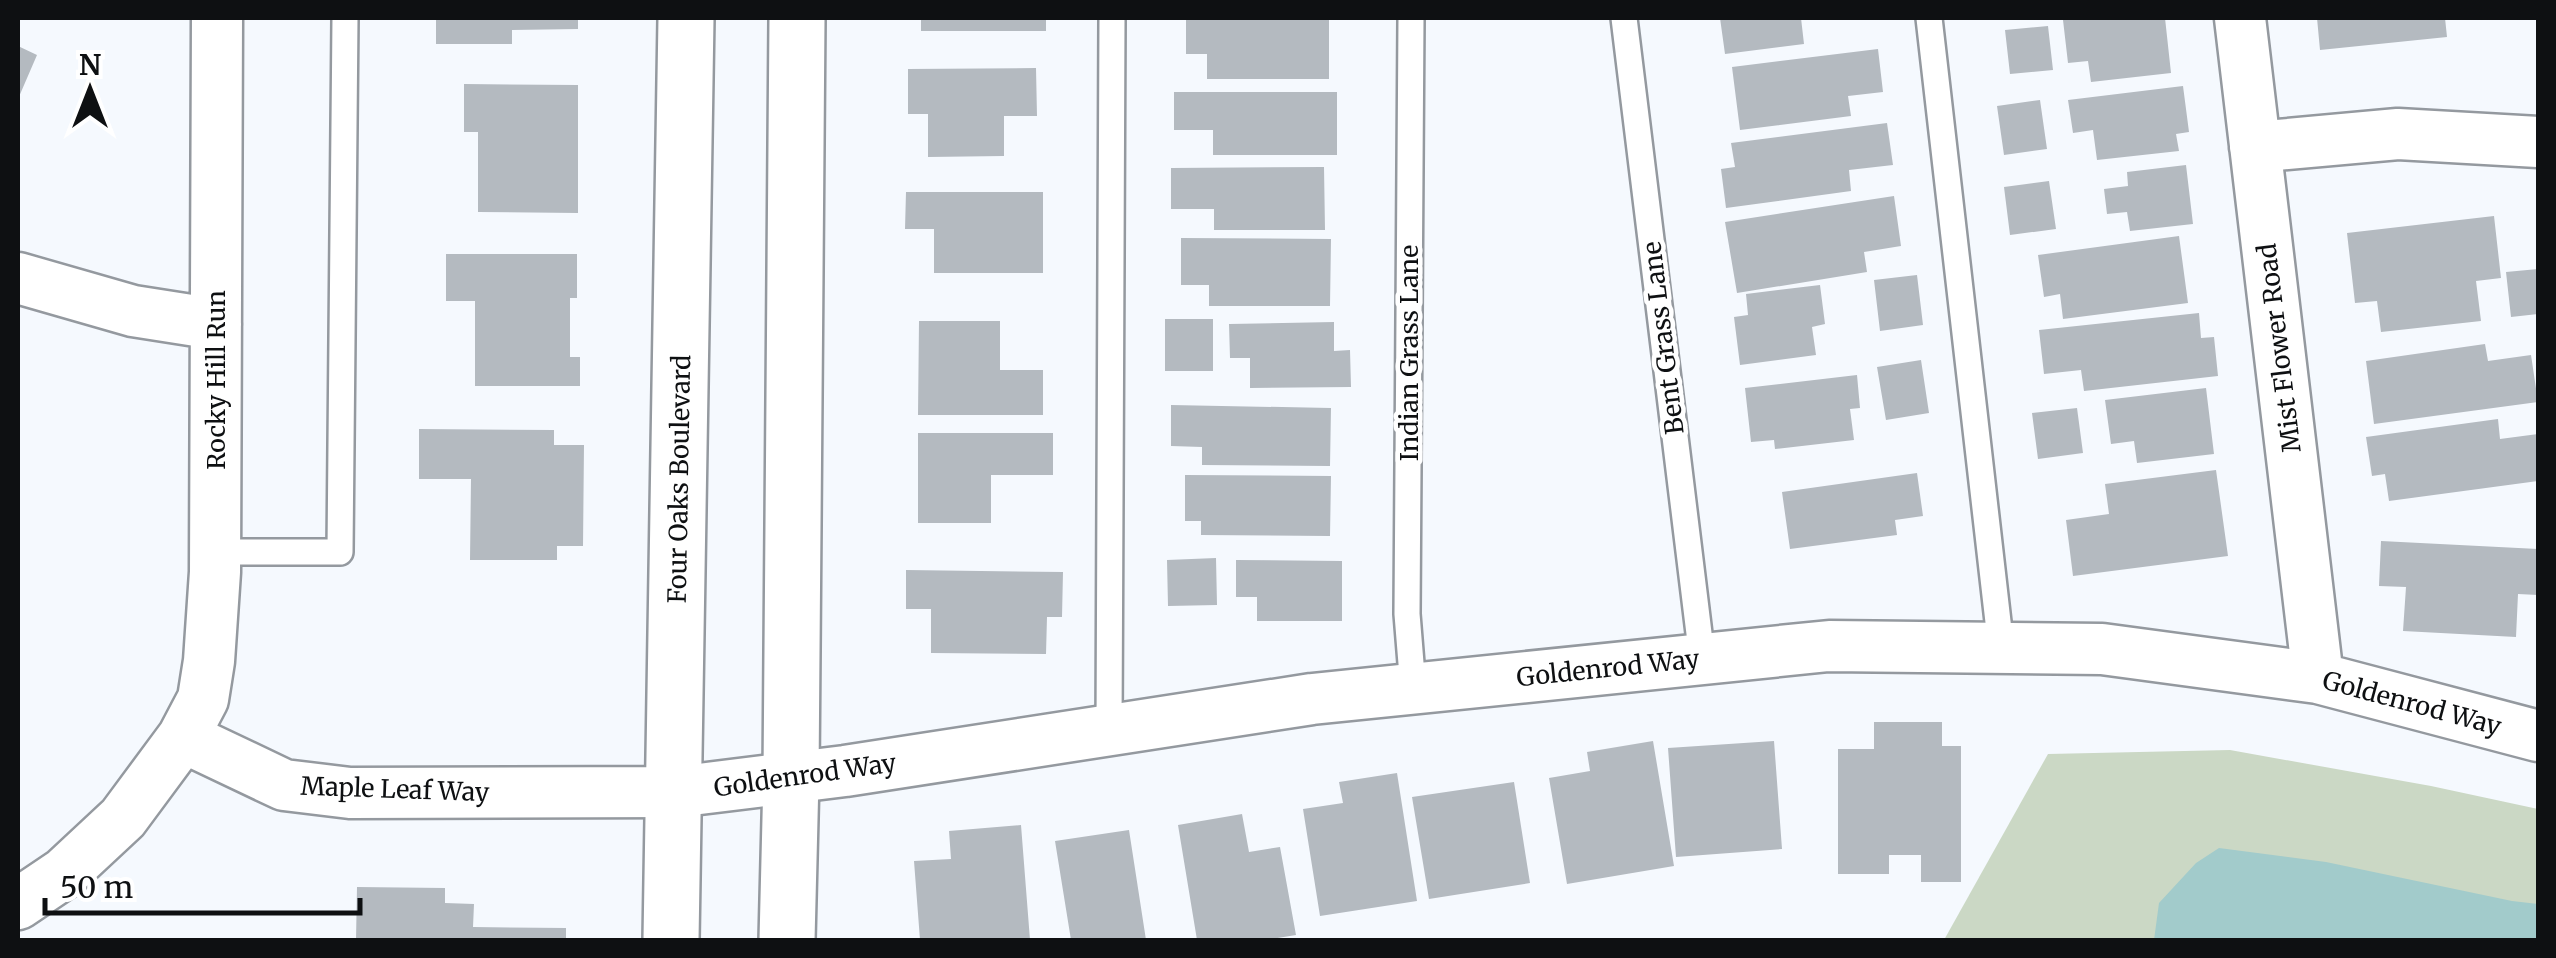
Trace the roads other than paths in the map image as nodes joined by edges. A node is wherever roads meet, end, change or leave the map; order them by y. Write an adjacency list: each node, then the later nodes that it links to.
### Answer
1 (218, 18): 13 (street, Rocky Hill Run)
2 (345, 18): 14 (lane)
3 (686, 18): 23 (street, Four Oaks Boulevard)
4 (797, 18): 22 (street)
5 (1112, 18): 19 (lane)
6 (1411, 18): 18 (lane, Indian Grass Lane)
7 (1624, 18): 16 (lane, Bent Grass Lane)
8 (1928, 18): 15 (lane)
9 (2240, 18): 11 (street, Mist Flower Road)
10 (2538, 142): 11 (street)
11 (2255, 147): 17 (street, Mist Flower Road)
12 (18, 278): 13 (street)
13 (216, 324): 14 (street, Rocky Hill Run)
14 (214, 552): 21 (street, Rocky Hill Run)
15 (2001, 648): 16 (street, Goldenrod Way); 17 (street, Goldenrod Way)
16 (1702, 658): 18 (street, Goldenrod Way)
17 (2318, 678): 20 (street, Goldenrod Way)
18 (1413, 688): 19 (street, Goldenrod Way)
19 (1109, 732): 22 (street, Goldenrod Way)
20 (2538, 736)
21 (183, 737): 23 (street, Maple Leaf Way); 24 (street)
22 (791, 778): 23 (street, Goldenrod Way); 26 (street)
23 (675, 792): 25 (street, Four Oaks Boulevard)
24 (18, 904)
25 (671, 940)
26 (788, 940)

